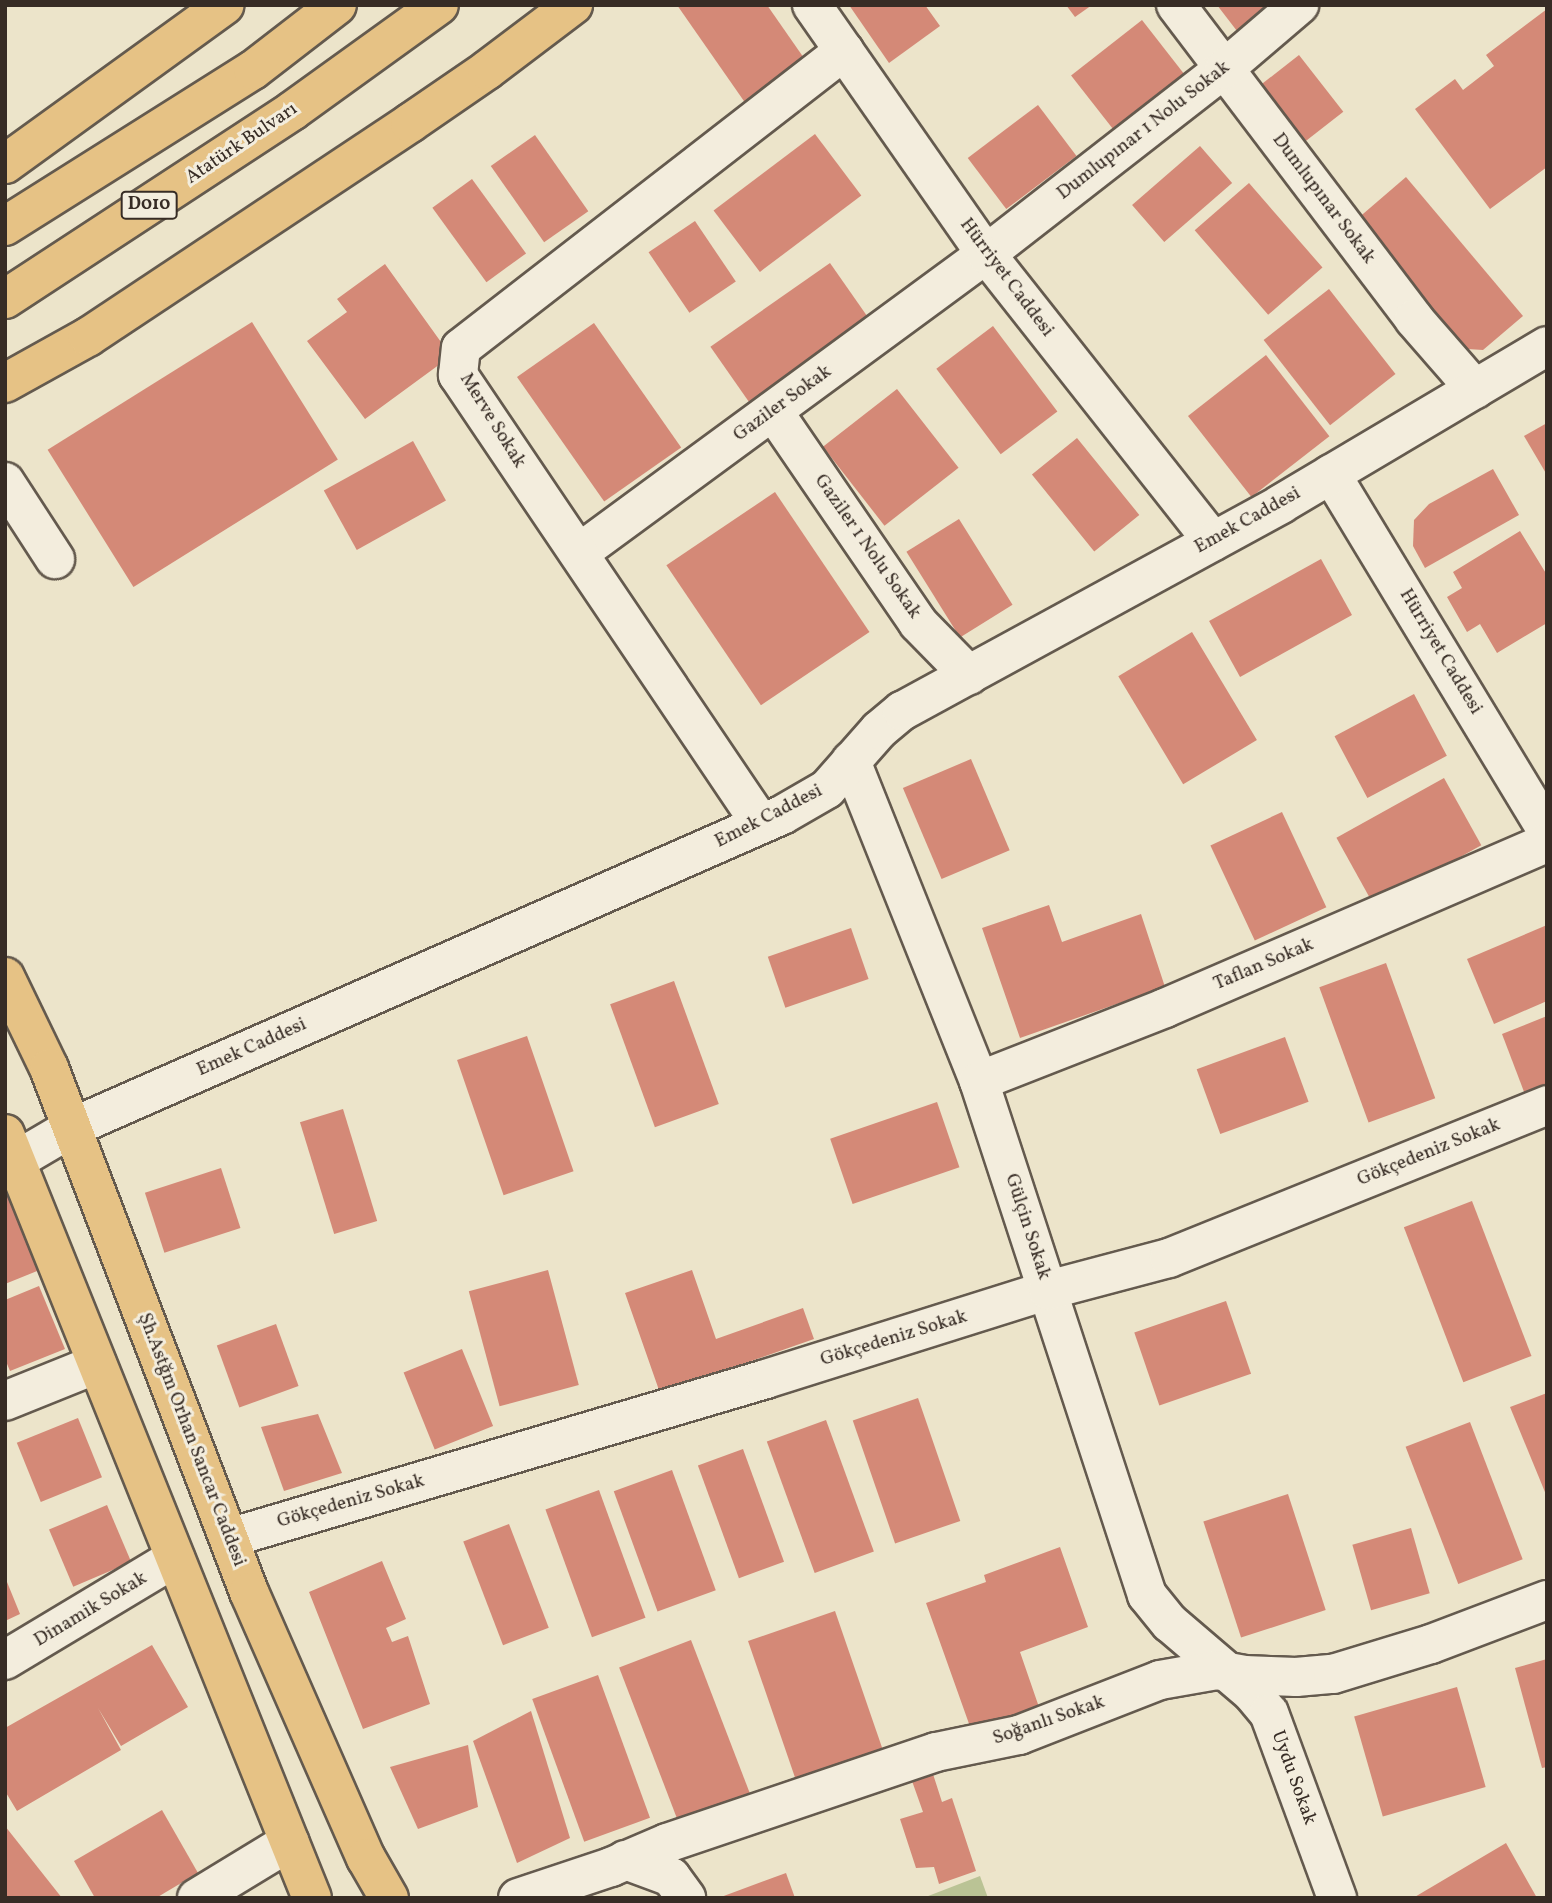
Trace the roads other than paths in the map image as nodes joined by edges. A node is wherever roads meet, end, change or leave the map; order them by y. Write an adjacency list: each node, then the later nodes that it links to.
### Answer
1 (225, 5): 10 (main road)
2 (337, 5): 11 (main road)
3 (439, 5): 13 (main road, Atatürk Bulvarı / D010)
4 (573, 5): 15 (main road)
5 (813, 5): 8 (street, Hürriyet Caddesi)
6 (1176, 5): 9 (street, Dumlupınar Sokak)
7 (1299, 5): 9 (street, Dumlupınar 1 Nolu Sokak)
8 (844, 51): 12 (street, Hürriyet Caddesi); 21 (street, Merve Sokak)
9 (1224, 69): 12 (street, Dumlupınar 1 Nolu Sokak); 16 (street, Dumlupınar Sokak)
10 (5, 164)
11 (5, 226)
12 (986, 254): 17 (street, Gaziler Sokak); 20 (street, Hürriyet Caddesi)
13 (5, 299)
14 (1547, 346): 16 (street, Emek Caddesi)
15 (5, 383)
16 (1475, 389): 18 (street, Emek Caddesi)
17 (774, 411): 21 (street, Gaziler Sokak); 23 (street, Gaziler 1 Nolu Sokak)
18 (1331, 474): 20 (street, Emek Caddesi); 26 (street, Hürriyet Caddesi)
19 (5, 482): 22 (street)
20 (1213, 541): 23 (street, Emek Caddesi)
21 (579, 554): 25 (street, Merve Sokak)
22 (55, 559)
23 (969, 675): 24 (street, Emek Caddesi)
24 (851, 761): 25 (street, Emek Caddesi); 29 (street, Gülçin Sokak)
25 (761, 824): 31 (street, Emek Caddesi)
26 (1547, 831)
27 (1547, 843): 29 (street, Taflan Sokak)
28 (5, 977): 31 (main road, Şh.Astğm Orhan Sancar Caddesi)
29 (979, 1081): 33 (street, Gülçin Sokak)
30 (1547, 1105): 33 (street, Gökçedeniz Sokak)
31 (73, 1127): 32 (street, Emek Caddesi); 36 (main road, Şh.Astğm Orhan Sancar Caddesi)
32 (9, 1154): 34 (main road)
33 (1048, 1290): 36 (street, Gökçedeniz Sokak); 40 (street, Gülçin Sokak)
34 (97, 1364): 35 (street); 37 (main road)
35 (5, 1401)
36 (229, 1538): 45 (main road, Şh.Astğm Orhan Sancar Caddesi)
37 (175, 1558): 39 (street, Dinamik Sokak); 41 (main road)
38 (1547, 1600): 40 (street, Soğanlı Sokak)
39 (5, 1660)
40 (1227, 1672): 42 (street, Soğanlı Sokak); 48 (street, Uydu Sokak)
41 (289, 1842): 43 (street); 44 (main road)
42 (625, 1860): 46 (street, Soğanlı Sokak); 47 (street)
43 (197, 1898)
44 (312, 1898)
45 (389, 1898)
46 (517, 1898)
47 (686, 1898)
48 (1337, 1898)

